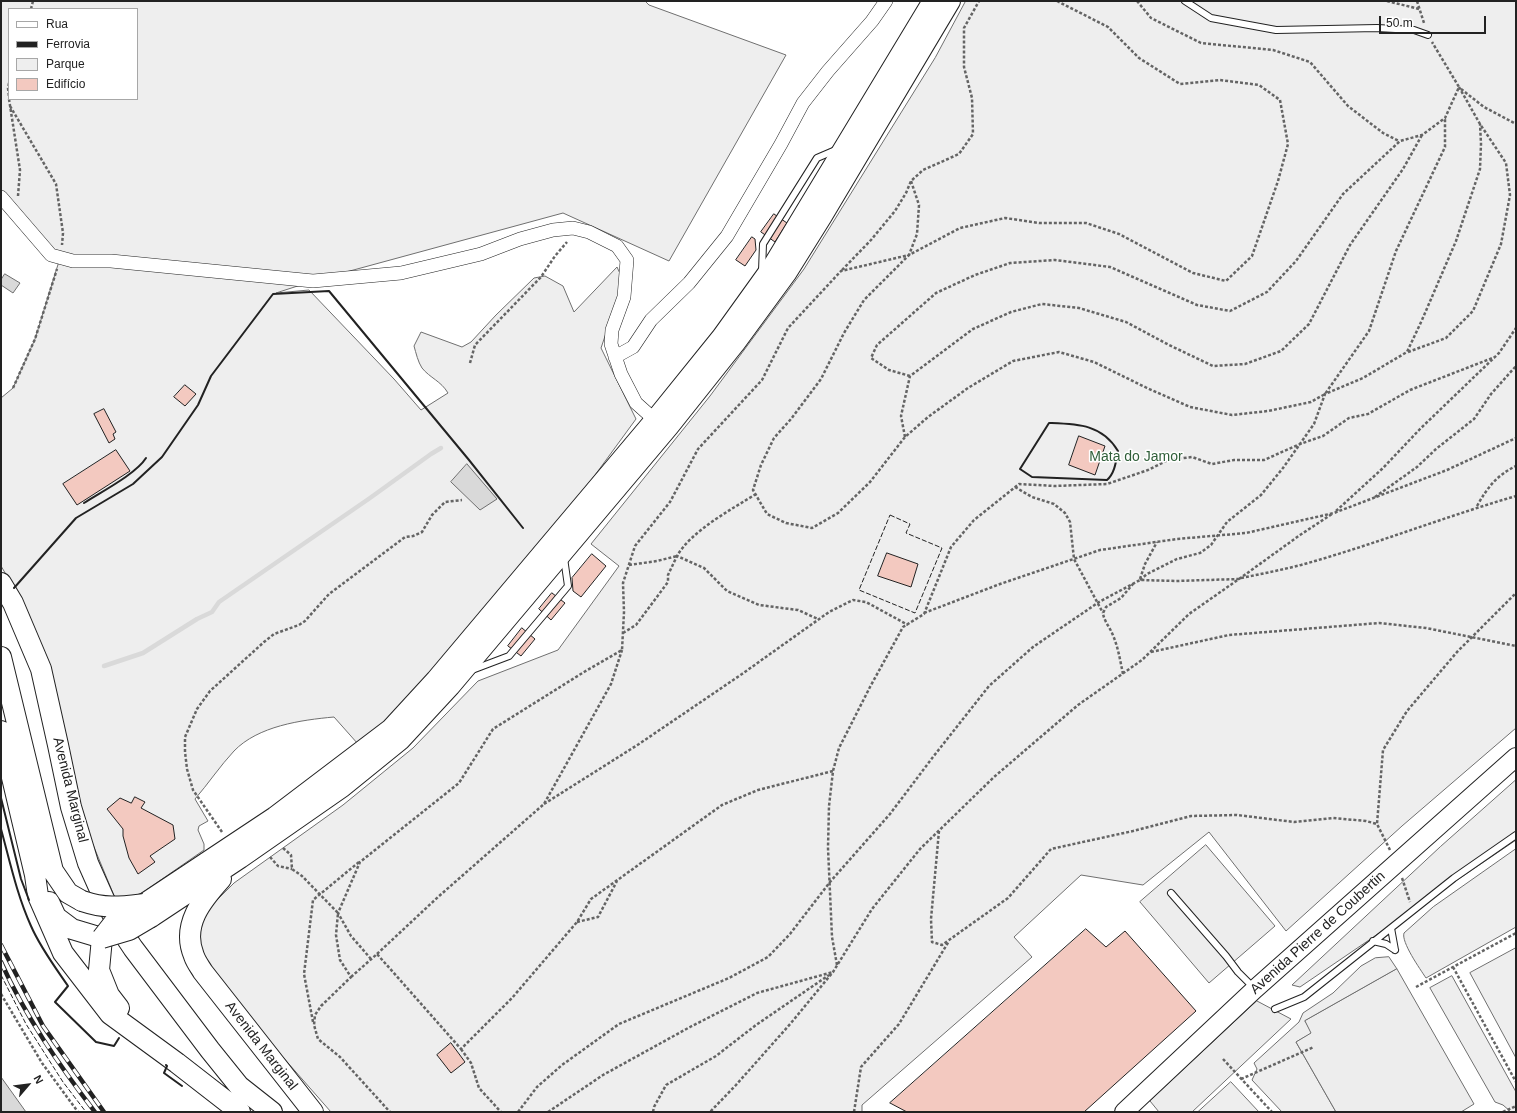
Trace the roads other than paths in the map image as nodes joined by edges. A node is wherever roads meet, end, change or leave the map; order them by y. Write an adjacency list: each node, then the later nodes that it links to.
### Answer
1 (886, 1): 7 (street)
2 (933, 1): 8 (main road)
3 (950, 1): 9 (main road)
4 (1185, 1): 5 (lane)
5 (1428, 35)
6 (1, 197): 7 (street)
7 (615, 357): 8 (street)
8 (655, 420): 16 (main road)
9 (564, 551): 12 (main road); 12 (lane)
10 (1, 583): 27 (main road, Avenida Marginal)
11 (1, 656): 19 (main road, bridge)
12 (460, 675): 16 (main road)
13 (1, 731): 17 (main road)
14 (1516, 757): 23 (street, Avenida Pierre de Coubertin)
15 (1516, 835): 20 (lane)
16 (236, 852): 19 (main road); 28 (main road, Avenida Marginal)
17 (35, 875): 21 (main road); 25 (main road)
18 (1171, 894): 23 (lane)
19 (147, 910): 21 (main road, bridge)
20 (1390, 928): 22 (lane); 22 (lane)
21 (100, 941): 25 (main road)
22 (1373, 941): 24 (lane)
23 (1255, 989): 29 (street, Avenida Pierre de Coubertin)
24 (1275, 1009)
25 (137, 1035): 26 (main road)
26 (240, 1112)
27 (272, 1112)
28 (313, 1112)
29 (1124, 1112)

